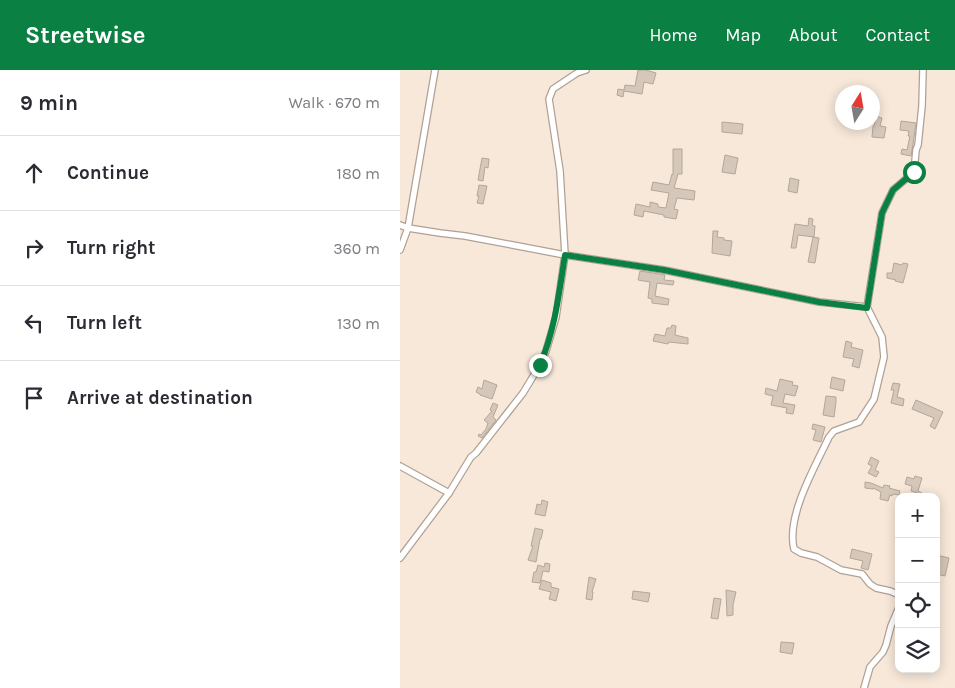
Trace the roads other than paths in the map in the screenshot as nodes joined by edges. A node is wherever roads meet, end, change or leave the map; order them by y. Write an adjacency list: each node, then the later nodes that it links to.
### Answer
1 (435, 70): 5 (street)
2 (586, 70): 7 (street)
3 (923, 70): 8 (street)
4 (400, 225): 5 (street)
5 (408, 228): 6 (street); 7 (street)
6 (400, 250)
7 (565, 255): 8 (street); 10 (street)
8 (867, 308): 12 (street)
9 (400, 466): 10 (street)
10 (449, 492): 11 (street)
11 (400, 558)
12 (895, 593)
13 (895, 616): 14 (street)
14 (864, 688)

